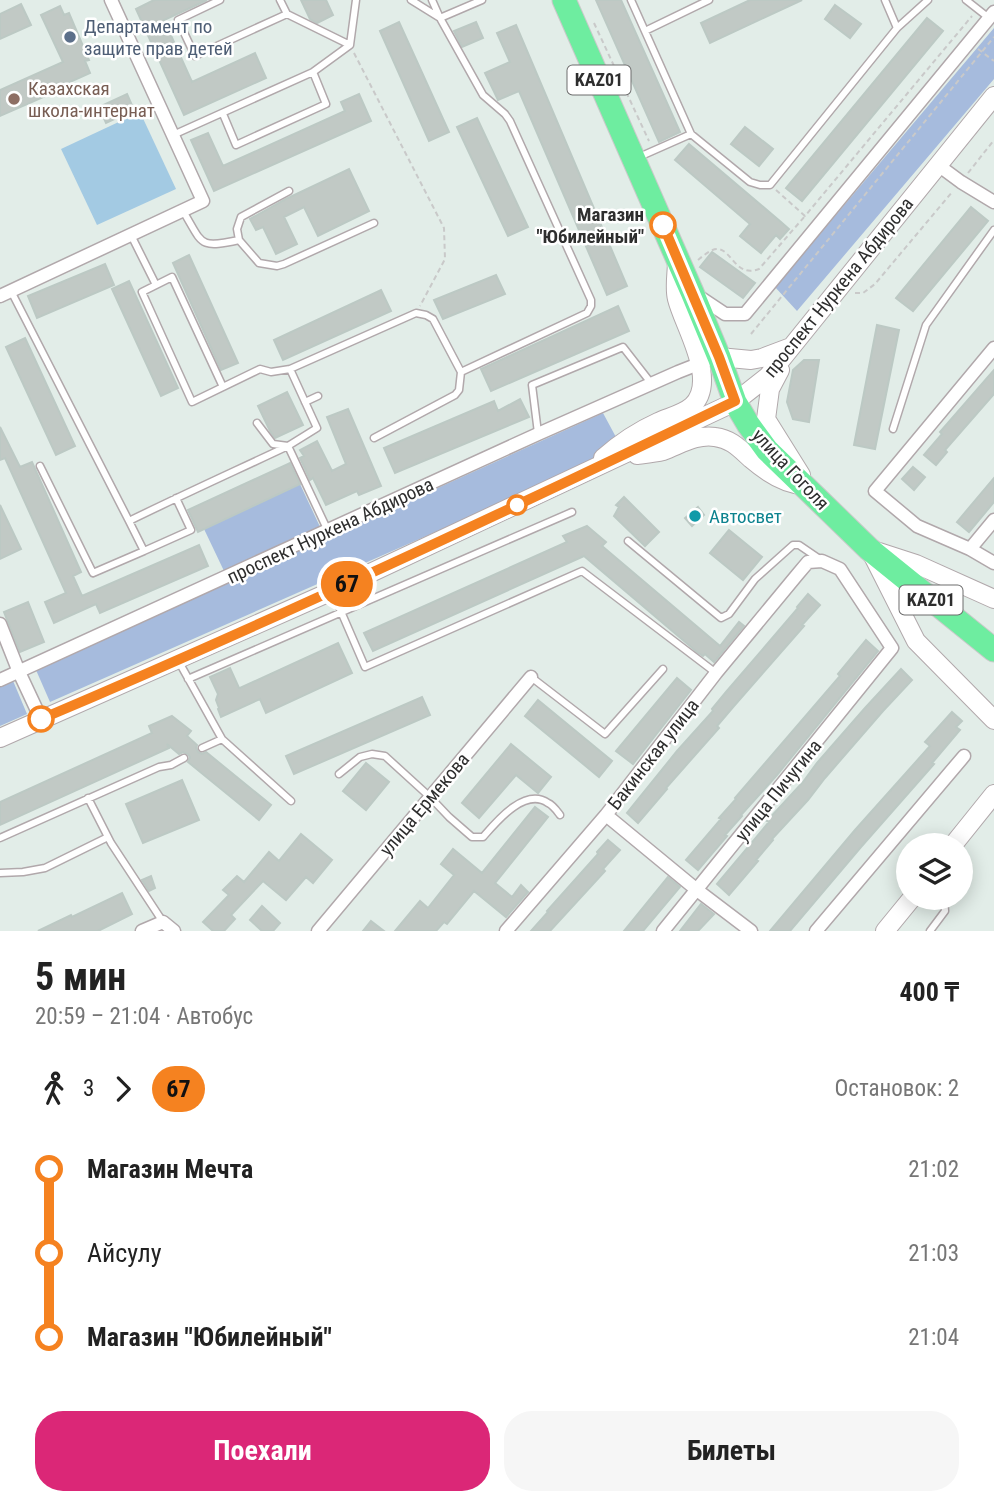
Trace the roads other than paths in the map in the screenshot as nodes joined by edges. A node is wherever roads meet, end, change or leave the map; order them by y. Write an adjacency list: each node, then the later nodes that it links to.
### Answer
1 (111, 0): 24 (street)
2 (220, 0): 14 (lane)
3 (280, 0): 14 (lane)
4 (356, 0): 19 (lane)
5 (411, 0): 16 (lane)
6 (432, 0): 16 (lane)
7 (482, 0): 16 (lane)
8 (564, 0): 25 (highway, улица Гоголя / KАZ01)
9 (631, 0): 18 (lane)
10 (709, 0): 18 (lane)
11 (885, 0): 17 (lane)
12 (928, 0): 17 (lane)
13 (965, 0): 15 (lane)
14 (287, 14): 19 (lane)
15 (991, 15): 36 (street)
16 (440, 18): 42 (lane)
17 (897, 28): 23 (lane)
18 (645, 31): 23 (lane)
19 (350, 45): 20 (lane)
20 (313, 72): 22 (lane); 22 (lane)
21 (994, 96): 26 (main road, проспект Нуркена Абдирова)
22 (223, 114): 24 (lane)
23 (691, 134): 25 (lane)
24 (173, 135): 29 (street)
25 (644, 155): 34 (highway, улица Гоголя / KАZ01)
26 (938, 165): 28 (street); 39 (main road, проспект Нуркена Абдирова)
27 (289, 191): 33 (lane)
28 (994, 202)
29 (183, 211): 32 (street); 33 (lane)
30 (374, 223): 33 (lane)
31 (994, 230): 49 (lane)
32 (131, 235): 35 (lane); 37 (street)
33 (239, 240)
34 (680, 264): 36 (highway, улица Гоголя / KАZ01); 40 (main road)
35 (156, 285): 44 (lane); 44 (lane)
36 (692, 292): 40 (highway, улица Гоголя / KАZ01)
37 (6, 294): 60 (lane)
38 (994, 348): 64 (street)
39 (788, 351): 40 (main road); 47 (main road, проспект Нуркена Абдирова); 56 (main road)
40 (709, 360): 43 (street, проспект Нуркена Абдирова); 47 (highway, улица Гоголя / KАZ01); 55 (main road)
41 (290, 369): 42 (lane); 44 (lane); 46 (lane)
42 (461, 372): 51 (lane)
43 (652, 384): 50 (street, проспект Нуркена Абдирова); 50 (lane)
44 (223, 387)
45 (318, 396): 46 (lane)
46 (305, 401): 52 (lane)
47 (735, 401): 53 (main road, проспект Нуркена Абдирова); 56 (highway, улица Гоголя / KАZ01)
48 (257, 423): 52 (lane)
49 (893, 429)
50 (538, 434): 61 (street, проспект Нуркена Абдирова)
51 (374, 439)
52 (288, 446): 57 (lane); 61 (lane)
53 (616, 459): 55 (main road, проспект Нуркена Абдирова); 56 (main road)
54 (40, 466): 65 (lane)
55 (588, 472): 68 (main road, проспект Нуркена Абдирова)
56 (808, 491): 63 (highway, улица Гоголя / KАZ01)
57 (176, 498): 60 (lane); 65 (lane)
58 (572, 512): 70 (lane)
59 (994, 520): 64 (street)
60 (129, 521): 65 (lane)
61 (328, 531): 75 (street, проспект Нуркена Абдирова)
62 (628, 541): 66 (lane)
63 (869, 549): 69 (main road); 72 (highway, улица Гоголя / KАZ01); 81 (main road)
64 (970, 549): 67 (street)
65 (144, 551)
66 (822, 561): 76 (street, Бакинская улица); 98 (street, улица Пичугина)
67 (994, 563)
68 (332, 591): 70 (lane); 73 (main road, проспект Нуркена Абдирова)
69 (994, 599)
70 (341, 612): 76 (lane); 78 (lane)
71 (0, 624): 75 (street)
72 (994, 650)
73 (178, 661): 78 (lane); 80 (main road, проспект Нуркена Абдирова)
74 (663, 670): 77 (lane)
75 (19, 672): 79 (street, проспект Нуркена Абдирова); 80 (street)
76 (716, 673): 93 (street, Бакинская улица)
77 (531, 677): 89 (street, улица Ермекова)
78 (188, 678): 83 (lane)
79 (0, 680)
80 (41, 719): 82 (main road, проспект Нуркена Абдирова)
81 (994, 720)
82 (0, 738)
83 (222, 739): 84 (lane); 91 (lane)
84 (202, 748)
85 (964, 756): 108 (street)
86 (184, 758): 90 (lane)
87 (339, 774): 89 (lane)
88 (994, 794): 94 (main road)
89 (430, 797): 92 (lane); 104 (street, улица Ермекова)
90 (88, 798): 95 (lane); 96 (lane)
91 (291, 801)
92 (560, 815)
93 (606, 815): 98 (street); 105 (street, Бакинская улица)
94 (963, 833)
95 (108, 837): 97 (lane); 101 (lane)
96 (0, 838)
97 (0, 873)
98 (697, 890): 106 (street, улица Пичугина); 107 (street)
99 (903, 910): 109 (main road)
100 (945, 910): 110 (lane)
101 (163, 922): 102 (street); 103 (street)
102 (142, 931)
103 (174, 931)
104 (318, 931)
105 (506, 931)
106 (663, 931)
107 (751, 931)
108 (816, 931)
109 (886, 931)
110 (930, 931)

